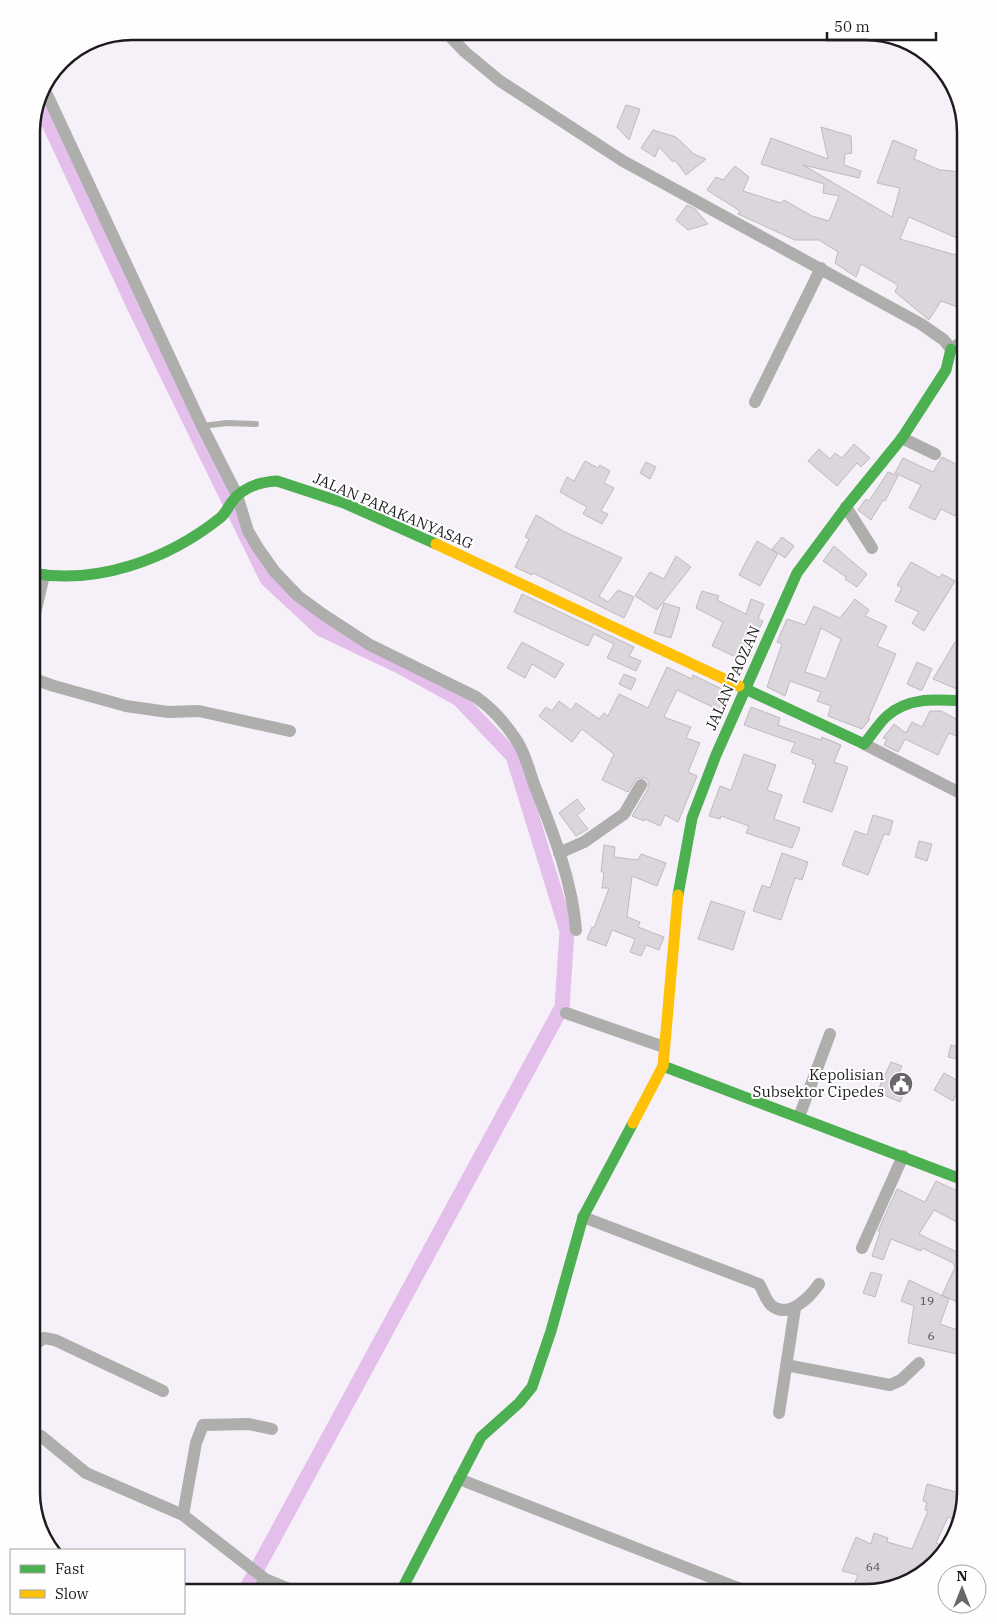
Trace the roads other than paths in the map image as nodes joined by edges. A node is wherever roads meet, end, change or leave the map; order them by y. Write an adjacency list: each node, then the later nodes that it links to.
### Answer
1 (454, 40): 3 (street)
2 (47, 96): 8 (street)
3 (821, 268): 5 (street); 6 (street)
4 (957, 345): 5 (street)
5 (951, 349): 9 (street, JALAN PAOZAN)
6 (755, 402)
7 (256, 424): 8 (lane)
8 (202, 426): 11 (street)
9 (902, 438): 10 (street); 12 (street, JALAN PAOZAN)
10 (936, 454)
11 (235, 498): 14 (street, JALAN PARAKANYASAG); 16 (street, JALAN PARAKANYASAG); 22 (street)
12 (846, 507): 13 (street); 16 (street, JALAN PAOZAN)
13 (872, 548)
14 (40, 574)
15 (40, 681): 18 (street)
16 (744, 690): 19 (street, JALAN PARAKANYASAG); 26 (street, JALAN PAOZAN)
17 (957, 702): 19 (street)
18 (290, 731)
19 (864, 744): 21 (street)
20 (641, 785): 22 (street)
21 (957, 791)
22 (559, 853): 23 (street)
23 (576, 930)
24 (566, 1014): 26 (street)
25 (830, 1034): 28 (street)
26 (664, 1047): 27 (street, JALAN PAOZAN)
27 (662, 1066): 28 (street); 31 (street)
28 (798, 1117): 29 (street)
29 (903, 1156): 30 (street); 32 (street)
30 (957, 1177)
31 (583, 1217): 34 (street); 42 (street)
32 (862, 1248)
33 (819, 1284): 34 (street)
34 (795, 1308): 37 (street)
35 (40, 1341): 38 (street)
36 (919, 1363): 37 (street)
37 (786, 1365): 39 (street)
38 (164, 1391)
39 (778, 1413)
40 (272, 1429): 43 (street)
41 (40, 1435): 43 (street)
42 (459, 1479): 47 (street); 48 (street)
43 (184, 1516): 44 (street)
44 (260, 1573): 45 (street); 46 (street)
45 (258, 1584)
46 (282, 1584)
47 (405, 1584)
48 (728, 1584)

